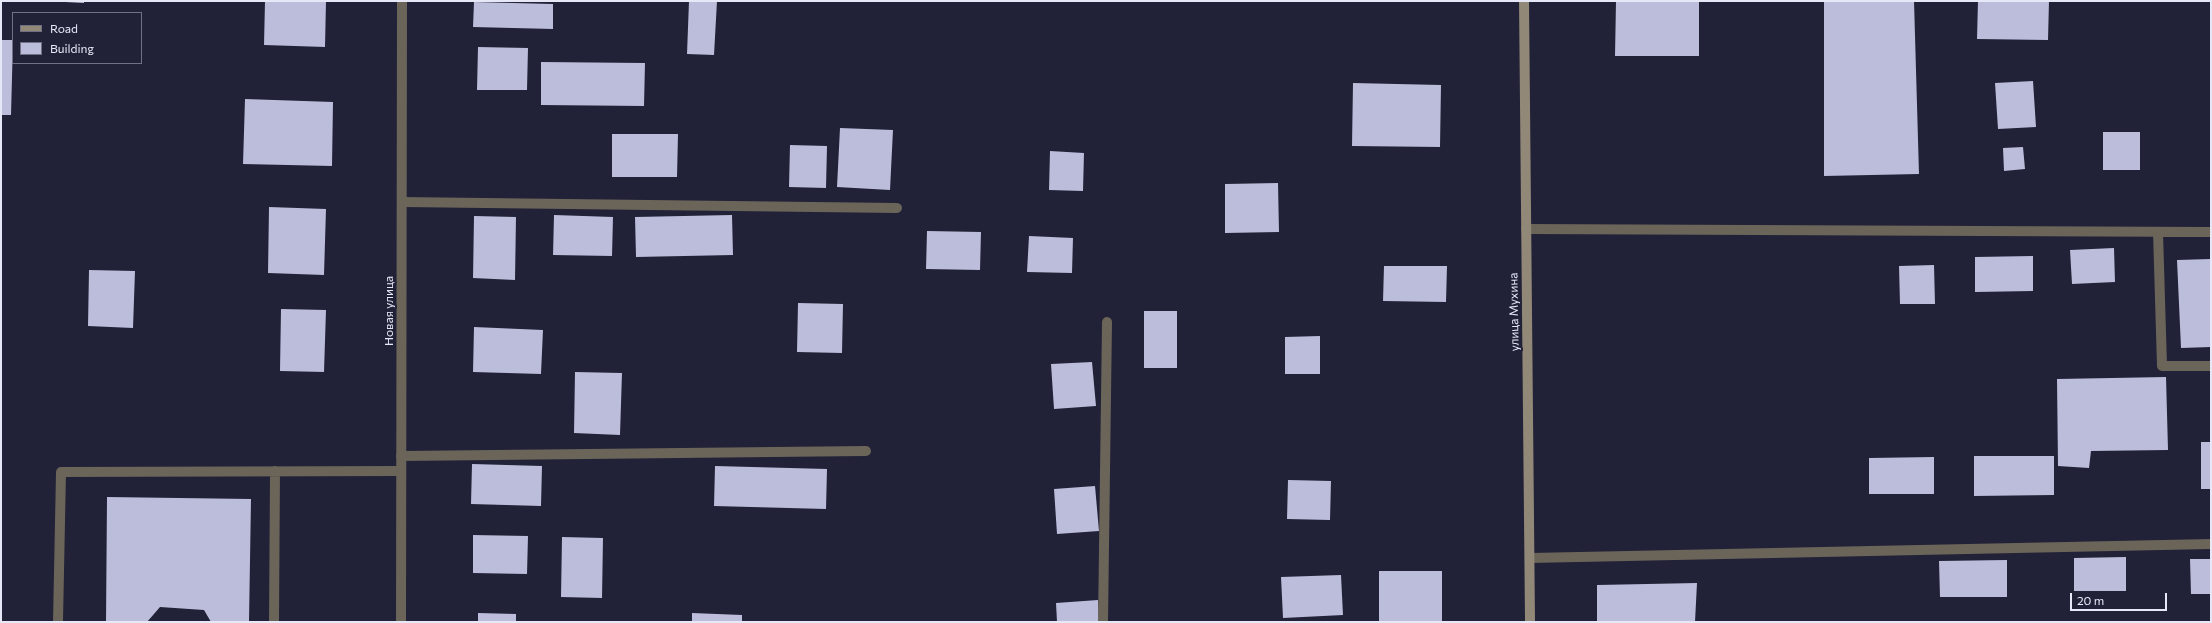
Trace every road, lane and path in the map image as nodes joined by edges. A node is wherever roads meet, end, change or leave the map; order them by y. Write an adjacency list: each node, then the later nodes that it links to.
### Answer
1 (402, 1): 3 (street, Новая улица)
2 (1524, 1): 5 (main road, улица Мухина)
3 (402, 202): 4 (street); 11 (street, Новая улица)
4 (897, 208)
5 (1526, 229): 6 (street); 15 (main road, улица Мухина)
6 (2158, 232): 7 (street); 9 (street)
7 (2211, 232)
8 (1107, 322): 19 (street)
9 (2211, 366)
10 (866, 450): 11 (street)
11 (401, 456): 13 (street, Новая улица)
12 (276, 471): 13 (street); 16 (street); 17 (street)
13 (401, 471): 18 (street, Новая улица)
14 (2211, 544): 15 (street)
15 (1530, 558): 20 (main road, улица Мухина)
16 (58, 622)
17 (274, 622)
18 (401, 622)
19 (1102, 622)
20 (1530, 622)

